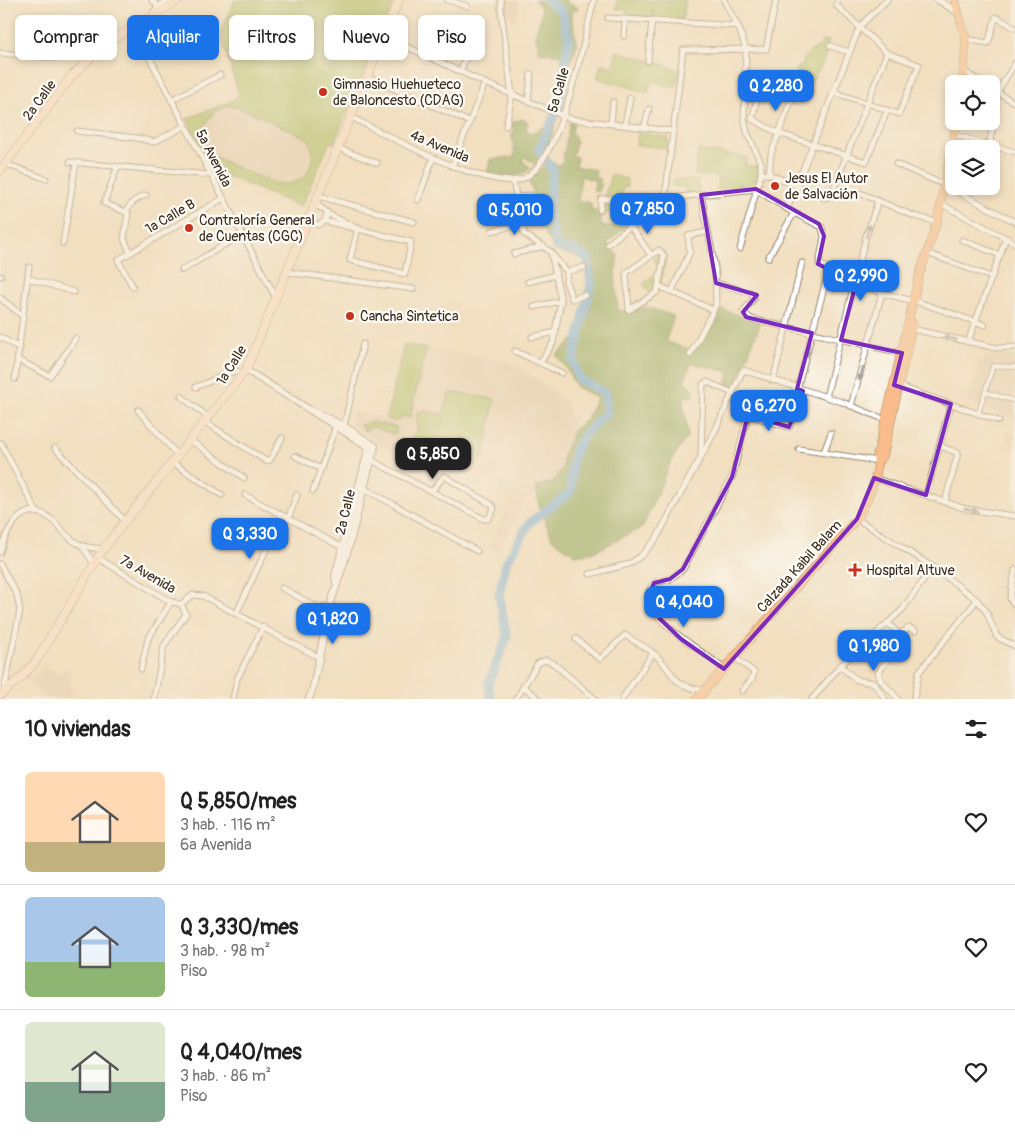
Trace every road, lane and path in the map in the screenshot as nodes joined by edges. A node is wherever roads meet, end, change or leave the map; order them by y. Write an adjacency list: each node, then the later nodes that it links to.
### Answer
1 (152, 0): 15 (street)
2 (167, 0): 15 (street)
3 (179, 0): 18 (main road, 2a Calle)
4 (400, 0): 19 (main road, 1a Calle)
5 (447, 0): 14 (street)
6 (501, 0): 53 (street)
7 (594, 0): 63 (street, 5a Calle)
8 (724, 0): 23 (street)
9 (776, 0): 29 (street)
10 (838, 0): 24 (street)
11 (887, 0): 24 (street)
12 (938, 0): 16 (street)
13 (955, 0): 16 (main road)
14 (468, 6)
15 (159, 8): 17 (street)
16 (959, 13): 27 (main road)
17 (151, 15)
18 (152, 15)
19 (393, 15)
20 (608, 18): 21 (street)
21 (625, 19): 22 (street); 26 (street)
22 (652, 20): 23 (street); 39 (street)
23 (738, 26): 29 (street)
24 (860, 26): 30 (street); 32 (street)
25 (1014, 26): 27 (street)
26 (624, 36)
27 (966, 39): 42 (main road)
28 (830, 46): 30 (street)
29 (746, 50): 72 (street); 90 (street)
30 (849, 52): 51 (street)
31 (0, 53): 33 (street)
32 (887, 53): 60 (street); 62 (street)
33 (15, 54)
34 (88, 60): 85 (main road, 2a Calle)
35 (150, 60): 56 (street, 5a Avenida)
36 (375, 60): 47 (main road, 1a Calle)
37 (437, 60): 41 (street)
38 (465, 60): 41 (street)
39 (648, 62)
40 (1015, 63): 50 (street)
41 (460, 72): 49 (street)
42 (965, 72): 45 (main road); 46 (street)
43 (531, 74): 57 (street)
44 (220, 75): 56 (street)
45 (964, 75)
46 (970, 75)
47 (368, 77): 64 (main road, 1a Calle); 65 (street)
48 (762, 80): 74 (street)
49 (485, 83): 53 (street); 65 (street)
50 (1000, 88)
51 (833, 92): 60 (street); 78 (street)
52 (1000, 92): 59 (street)
53 (512, 95): 57 (street); 69 (street)
54 (630, 98): 67 (street)
55 (792, 98): 74 (street)
56 (171, 100): 68 (street, 5a Avenida)
57 (528, 101): 63 (street)
58 (613, 102): 66 (street)
59 (1015, 102)
60 (867, 103): 62 (street); 82 (street)
61 (649, 108): 70 (street)
62 (887, 111): 82 (street)
63 (563, 116): 66 (street); 93 (street, 5a Calle)
64 (350, 117): 79 (main road, 1a Calle); 83 (street, 4a Avenida)
65 (470, 122): 87 (street)
66 (611, 123): 67 (street)
67 (625, 125): 70 (street)
68 (184, 126): 73 (street); 92 (street, 5a Avenida)
69 (506, 126)
70 (644, 128): 72 (street)
71 (956, 130): 75 (main road, Calzada Kaibil Balam)
72 (672, 131): 106 (street)
73 (77, 132)
74 (778, 133): 78 (street); 91 (street)
75 (955, 135): 76 (main road, Calzada Kaibil Balam); 77 (street)
76 (954, 140)
77 (970, 140)
78 (812, 146): 82 (street); 96 (street)
79 (338, 148): 84 (street); 108 (main road, 1a Calle)
80 (1000, 149): 81 (street)
81 (1015, 152)
82 (846, 157): 96 (street)
83 (434, 158): 87 (street, 4a Avenida); 109 (street)
84 (377, 163)
85 (6, 164): 89 (main road, 2a Calle); 94 (street)
86 (896, 164): 97 (street)
87 (452, 166): 95 (street, 4a Avenida)
88 (117, 168): 92 (street); 115 (street); 133 (street)
89 (0, 171)
90 (761, 174): 91 (street); 98 (street)
91 (769, 174): 96 (street)
92 (209, 175): 107 (street, 5a Avenida)
93 (525, 178): 95 (street, 4a Avenida)
94 (46, 179)
95 (513, 181): 104 (street)
96 (796, 185): 113 (street)
97 (945, 185): 112 (main road, Calzada Kaibil Balam)
98 (756, 189): 102 (street); 113 (street); 137 (street)
99 (860, 193): 110 (street)
100 (146, 195): 115 (street)
101 (530, 195): 104 (street)
102 (700, 195): 106 (street); 129 (street)
103 (964, 195): 124 (street)
104 (516, 198): 111 (street); 125 (street)
105 (636, 198): 106 (street); 114 (street); 116 (street)
106 (665, 198): 126 (street)
107 (222, 199): 130 (street, 5a Avenida); 138 (street, 1a Calle B)
108 (316, 200): 117 (street); 119 (main road, 1a Calle); 122 (street)
109 (418, 200)
110 (878, 201): 123 (street); 156 (street, one-way to 110)
111 (491, 202)
112 (940, 204): 123 (main road, Calzada Kaibil Balam); 131 (street)
113 (788, 209): 118 (street)
114 (600, 210)
115 (127, 211): 138 (street)
116 (628, 213)
117 (328, 214): 120 (street); 127 (street)
118 (794, 214): 144 (street); 148 (street)
119 (308, 221): 120 (street); 150 (main road, 1a Calle)
120 (325, 221): 127 (street)
121 (533, 221): 125 (street)
122 (414, 222)
123 (937, 222): 140 (main road, Calzada Kaibil Balam)
124 (1015, 222)
125 (522, 224): 128 (street); 136 (street)
126 (630, 226): 135 (street); 142 (street)
127 (356, 227): 127 (street)
128 (492, 231)
129 (706, 232): 157 (street); 161 (street)
130 (241, 235): 149 (street); 166 (street, 5a Avenida)
131 (1006, 238): 134 (street); 143 (street)
132 (962, 240): 143 (street)
133 (63, 243)
134 (1015, 243)
135 (608, 244)
136 (544, 246): 139 (street); 141 (street)
137 (740, 249)
138 (130, 252): 159 (street)
139 (551, 252): 151 (street); 152 (street)
140 (927, 253): 153 (street); 168 (main road, Calzada Kaibil Balam)
141 (514, 254)
142 (651, 255): 158 (street); 158 (street)
143 (1000, 255): 153 (street)
144 (768, 258)
145 (802, 263): 174 (street)
146 (29, 267): 154 (street)
147 (584, 267): 151 (street)
148 (829, 269): 156 (street); 177 (street)
149 (182, 270)
150 (287, 272): 160 (street); 166 (main road, 1a Calle)
151 (568, 272): 164 (street)
152 (555, 275): 155 (street); 167 (street)
153 (991, 277): 172 (street)
154 (28, 278): 162 (street); 171 (street)
155 (528, 282)
156 (856, 282): 163 (street); 181 (street)
157 (716, 283): 170 (street); 174 (street)
158 (658, 286): 161 (street)
159 (133, 287)
160 (414, 289)
161 (672, 291): 170 (street)
162 (74, 292)
163 (882, 293): 168 (street); 185 (street)
164 (585, 295)
165 (0, 298): 171 (street)
166 (276, 298): 193 (main road, 1a Calle)
167 (561, 301): 169 (street); 176 (street)
168 (915, 302): 172 (street); 175 (main road, Calzada Kaibil Balam); 188 (main road, Calzada Kaibil Balam)
169 (534, 307)
170 (714, 310): 189 (street)
171 (23, 316): 186 (street)
172 (975, 320): 173 (street); 182 (street)
173 (985, 325)
174 (786, 328): 177 (street); 196 (street)
175 (912, 329): 182 (street, one-way to 175); 197 (main road, Calzada Kaibil Balam)
176 (556, 332): 179 (street); 191 (street)
177 (812, 333): 181 (street); 199 (street, one-way to 199)
178 (0, 337): 186 (street)
179 (532, 337)
180 (76, 338): 190 (street)
181 (841, 340): 185 (street); 203 (street)
182 (968, 342): 184 (street)
183 (363, 344): 213 (street)
184 (1015, 346)
185 (869, 347): 188 (street); 206 (street, one-way to 206)
186 (20, 348): 190 (street)
187 (515, 351): 191 (street)
188 (902, 353): 197 (main road, Calzada Kaibil Balam)
189 (690, 355)
190 (18, 360): 195 (street)
191 (540, 363): 194 (street)
192 (1015, 367): 200 (street)
193 (245, 372): 198 (street); 209 (main road, 1a Calle); 212 (street)
194 (562, 373)
195 (15, 379)
196 (772, 381): 199 (street); 201 (street)
197 (897, 386): 205 (street, one-way to 197); 210 (main road, Calzada Kaibil Balam); 227 (main road, Calzada Kaibil Balam)
198 (196, 387)
199 (800, 390): 203 (street); 275 (street)
200 (985, 392): 204 (street); 208 (street)
201 (733, 393): 223 (street); 223 (street)
202 (181, 396): 209 (street)
203 (826, 397): 206 (street)
204 (1015, 400)
205 (951, 404): 208 (street); 219 (street)
206 (851, 406): 210 (street)
207 (138, 410): 224 (street)
208 (978, 414): 211 (street)
209 (207, 420): 215 (street); 216 (main road, 1a Calle)
210 (886, 420): 227 (main road, Calzada Kaibil Balam)
211 (999, 421)
212 (337, 425): 213 (street); 218 (street); 229 (street)
213 (344, 426): 218 (street)
214 (831, 433): 222 (street)
215 (282, 438)
216 (190, 440): 224 (main road, 1a Calle); 230 (street)
217 (1, 443): 240 (street)
218 (372, 445): 226 (street, 2a Calle); 232 (street, 2a Calle)
219 (940, 446): 238 (street); 239 (street)
220 (55, 448): 245 (street)
221 (799, 449): 222 (street)
222 (824, 452): 227 (street)
223 (702, 454): 256 (street)
224 (178, 456): 228 (main road, 1a Calle)
225 (295, 456): 229 (street)
226 (371, 460): 232 (street, 2a Calle); 234 (street)
227 (878, 461): 231 (main road, Calzada Kaibil Balam)
228 (173, 463): 235 (street); 245 (main road, 1a Calle)
229 (321, 469): 233 (street)
230 (244, 478)
231 (874, 478): 238 (street); 244 (main road, Calzada Kaibil Balam)
232 (361, 487): 249 (street, 2a Calle); 250 (street)
233 (313, 491)
234 (432, 491): 234 (street)
235 (222, 495)
236 (245, 495): 241 (street)
237 (297, 495): 243 (street)
238 (926, 495): 239 (street)
239 (945, 502): 242 (street, one-way to 242)
240 (37, 513): 246 (street); 247 (street)
241 (282, 516): 243 (street); 263 (street)
242 (1015, 516)
243 (288, 519): 249 (street)
244 (857, 519): 254 (street); 271 (main road, Calzada Kaibil Balam)
245 (125, 521): 248 (main road, 1a Calle)
246 (1, 543): 251 (street)
247 (82, 545): 248 (street); 252 (street)
248 (103, 549): 252 (main road, 1a Calle)
249 (346, 549): 262 (street, 2a Calle)
250 (477, 551)
251 (0, 552)
252 (96, 561): 259 (street, 7a Avenida); 279 (main road, 1a Calle)
253 (0, 564): 279 (street)
254 (933, 567): 258 (street); 264 (street)
255 (1015, 570): 261 (street)
256 (590, 574)
257 (282, 588): 262 (street)
258 (977, 600): 269 (street); 291 (street)
259 (170, 602): 260 (street, 7a Avenida); 274 (street)
260 (181, 604): 263 (street, 7a Avenida); 281 (street)
261 (1015, 605)
262 (329, 609): 272 (street, 2a Calle)
263 (236, 614): 265 (street, 7a Avenida)
264 (888, 623): 267 (street); 273 (street)
265 (263, 627): 272 (street, 7a Avenida); 282 (street)
266 (915, 630): 267 (street)
267 (900, 634): 290 (street)
268 (576, 639): 270 (street)
269 (1015, 646)
270 (653, 653): 277 (street); 287 (street)
271 (734, 657): 275 (main road, Calzada Kaibil Balam); 278 (street)
272 (320, 658): 283 (street, 2a Calle)
273 (840, 666): 280 (street); 289 (street)
274 (141, 669)
275 (724, 669): 277 (main road, Calzada Kaibil Balam)
276 (523, 686): 284 (street); 285 (street); 286 (street)
277 (704, 690): 288 (main road, Calzada Kaibil Balam)
278 (742, 691)
279 (2, 693)
280 (816, 698)
281 (154, 699)
282 (233, 699)
283 (309, 699)
284 (516, 699)
285 (538, 699)
286 (595, 699)
287 (622, 699)
288 (697, 699)
289 (885, 699)
290 (898, 699)
291 (914, 699)

